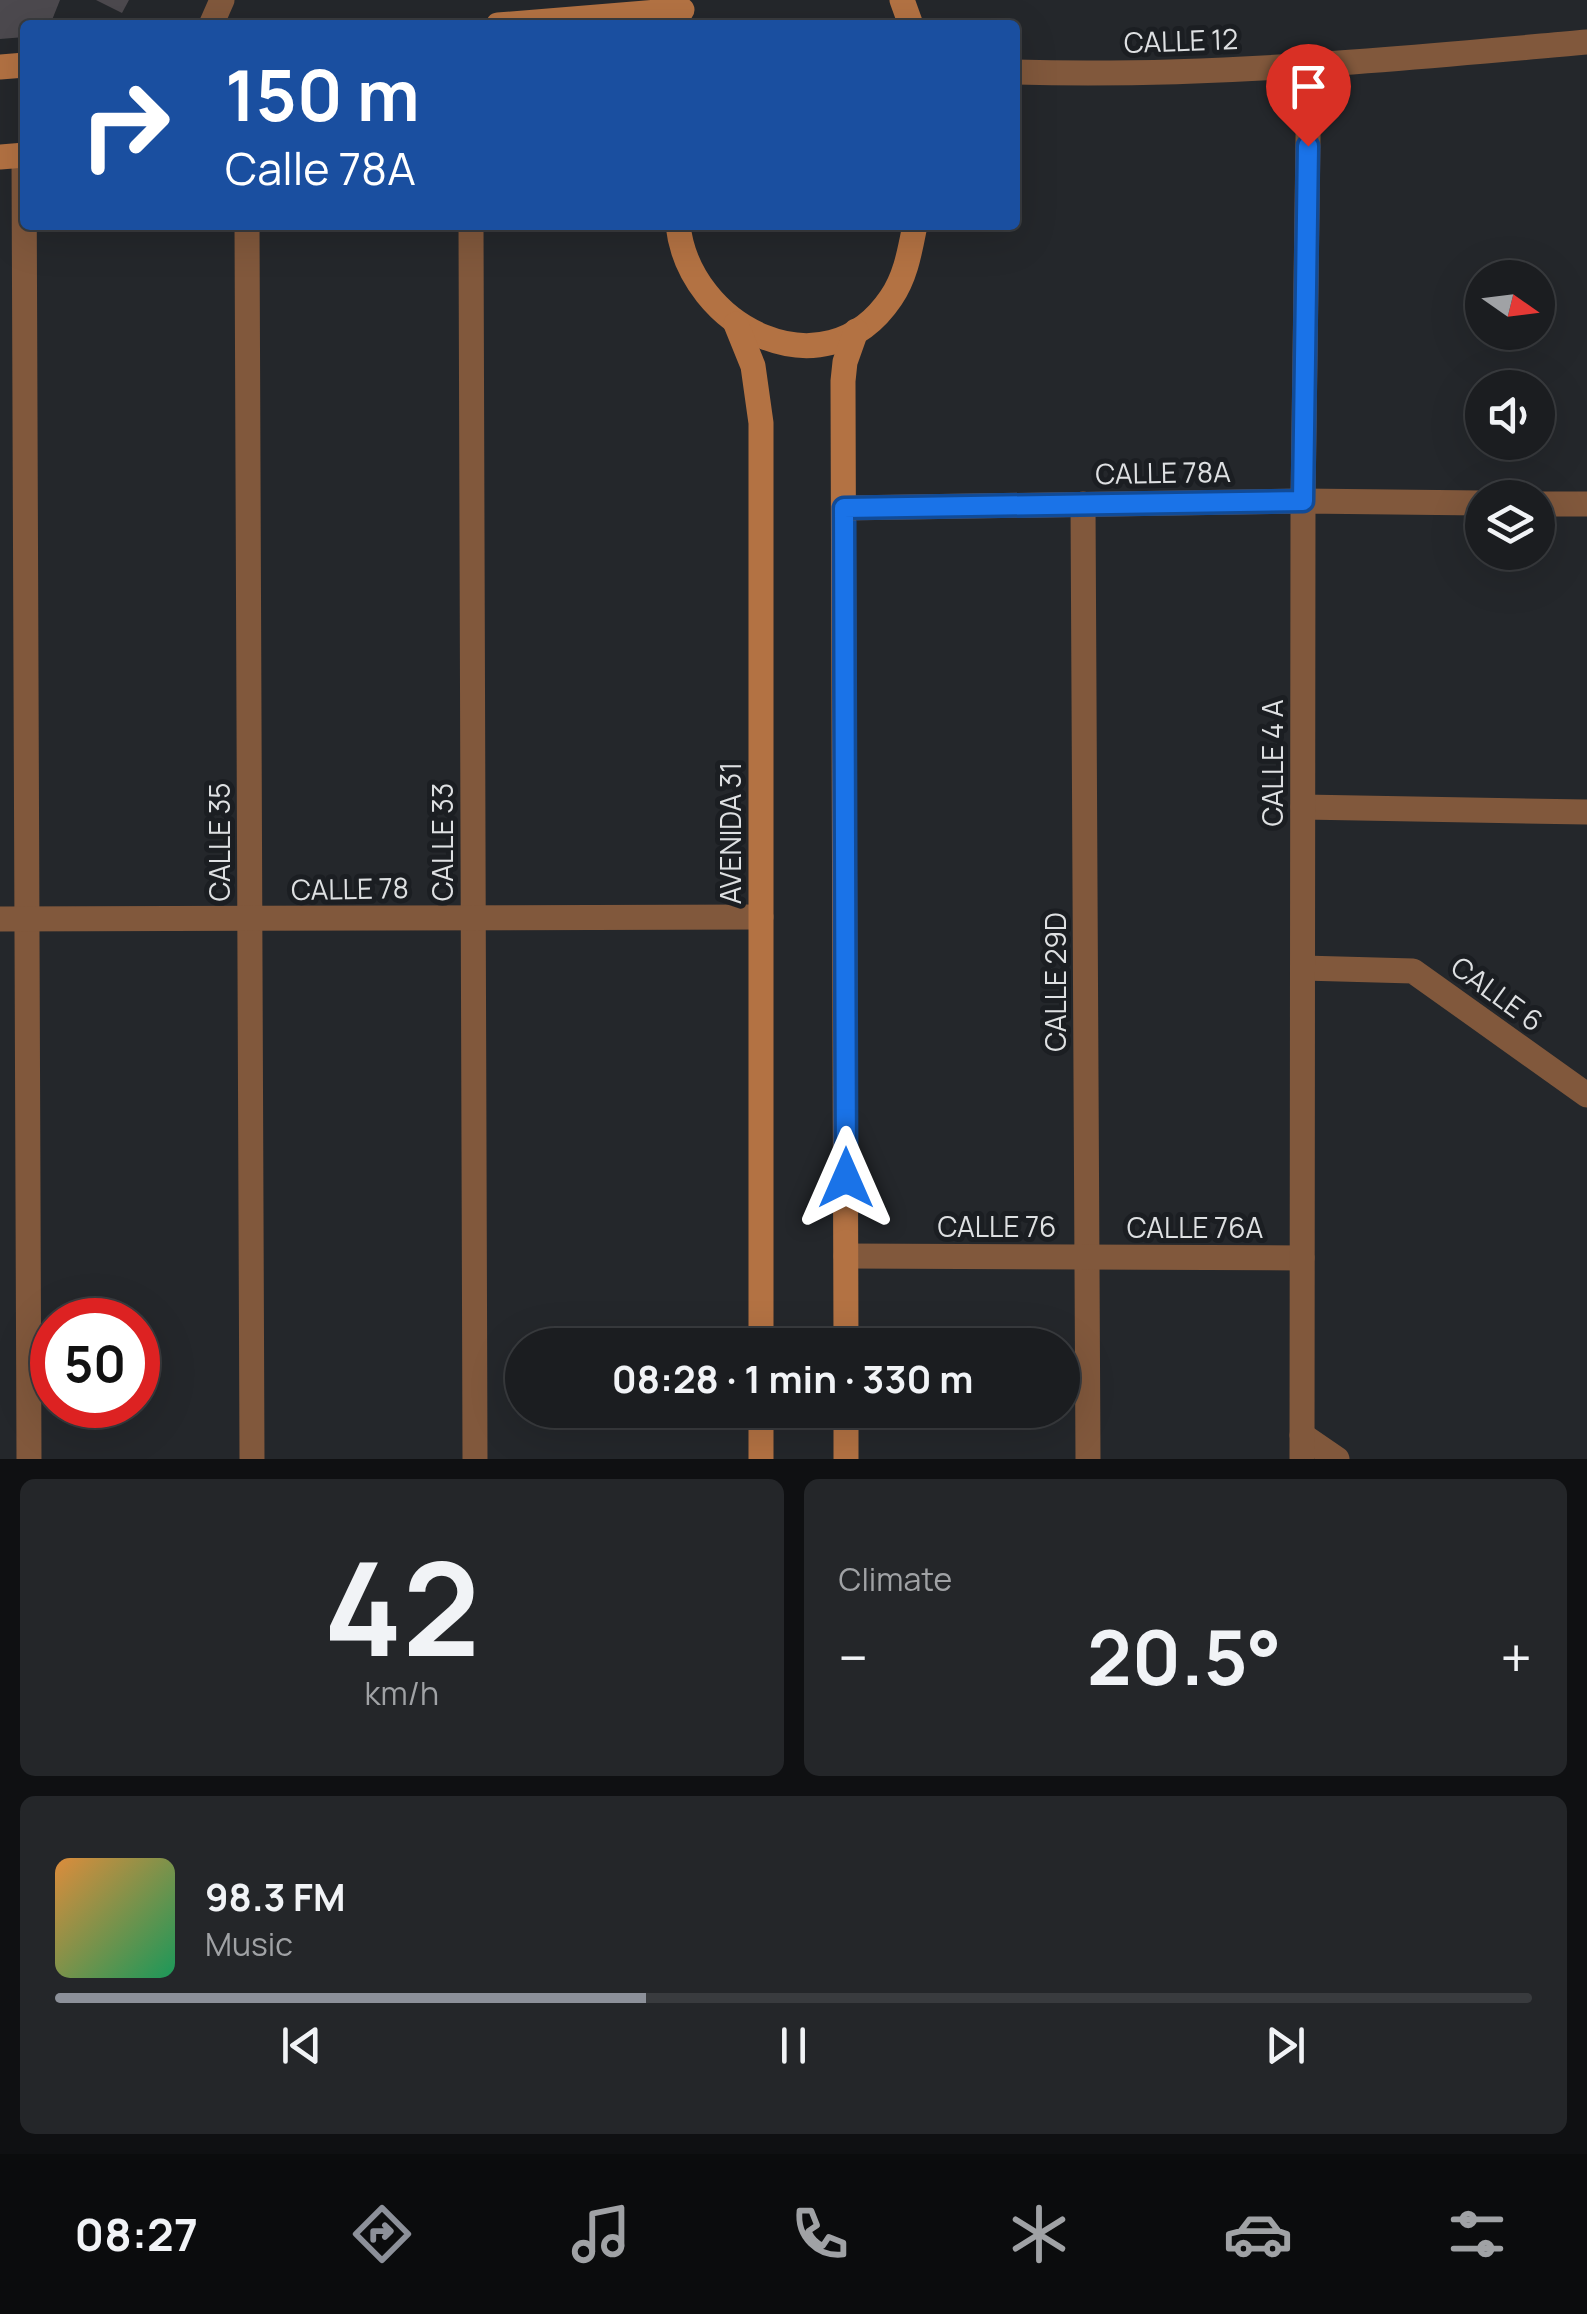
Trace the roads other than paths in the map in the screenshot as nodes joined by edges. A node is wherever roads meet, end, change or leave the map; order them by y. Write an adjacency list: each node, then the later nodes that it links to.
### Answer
1 (682, 12): 2 (main road)
2 (569, 20)
3 (1587, 42): 4 (street, CALLE 12)
4 (1308, 67): 5 (street, CALLE 12); 13 (street, CALLE 4 A)
5 (1020, 72)
6 (24, 230): 23 (street)
7 (248, 230): 25 (street, CALLE 35)
8 (472, 230): 21 (street, CALLE 33)
9 (679, 230): 11 (main road)
10 (914, 230): 12 (main road)
11 (736, 324): 12 (main road); 22 (main road, AVENIDA 31)
12 (856, 331): 18 (main road)
13 (1303, 501): 14 (street, CALLE 78A); 15 (street, CALLE 78A); 19 (street, CALLE 4 A)
14 (1465, 503)
15 (1083, 504): 18 (street, CALLE 78A); 29 (street, CALLE 29D)
16 (1555, 504): 17 (street)
17 (1587, 504)
18 (844, 508): 28 (main road)
19 (1303, 807): 20 (street); 26 (street, CALLE 4 A)
20 (1587, 812)
21 (474, 917): 22 (street, CALLE 78); 25 (street, CALLE 78); 38 (street, CALLE 33)
22 (761, 917): 31 (main road, AVENIDA 31)
23 (28, 918): 24 (street, CALLE 78); 25 (street, CALLE 78); 36 (street)
24 (0, 919)
25 (250, 920): 37 (street, CALLE 35)
26 (1303, 968): 27 (street, CALLE 6); 30 (street, CALLE 4 A)
27 (1587, 1096)
28 (846, 1256): 29 (street, CALLE 76); 32 (main road)
29 (1087, 1258): 30 (street, CALLE 76A); 41 (street, CALLE 29D)
30 (1302, 1258): 35 (street, CALLE 4 A)
31 (761, 1328)
32 (846, 1328)
33 (761, 1428): 39 (main road)
34 (846, 1428): 40 (main road)
35 (1302, 1447): 42 (street)
36 (30, 1459)
37 (252, 1459)
38 (474, 1459)
39 (760, 1459)
40 (846, 1459)
41 (1088, 1459)
42 (1337, 1459)

